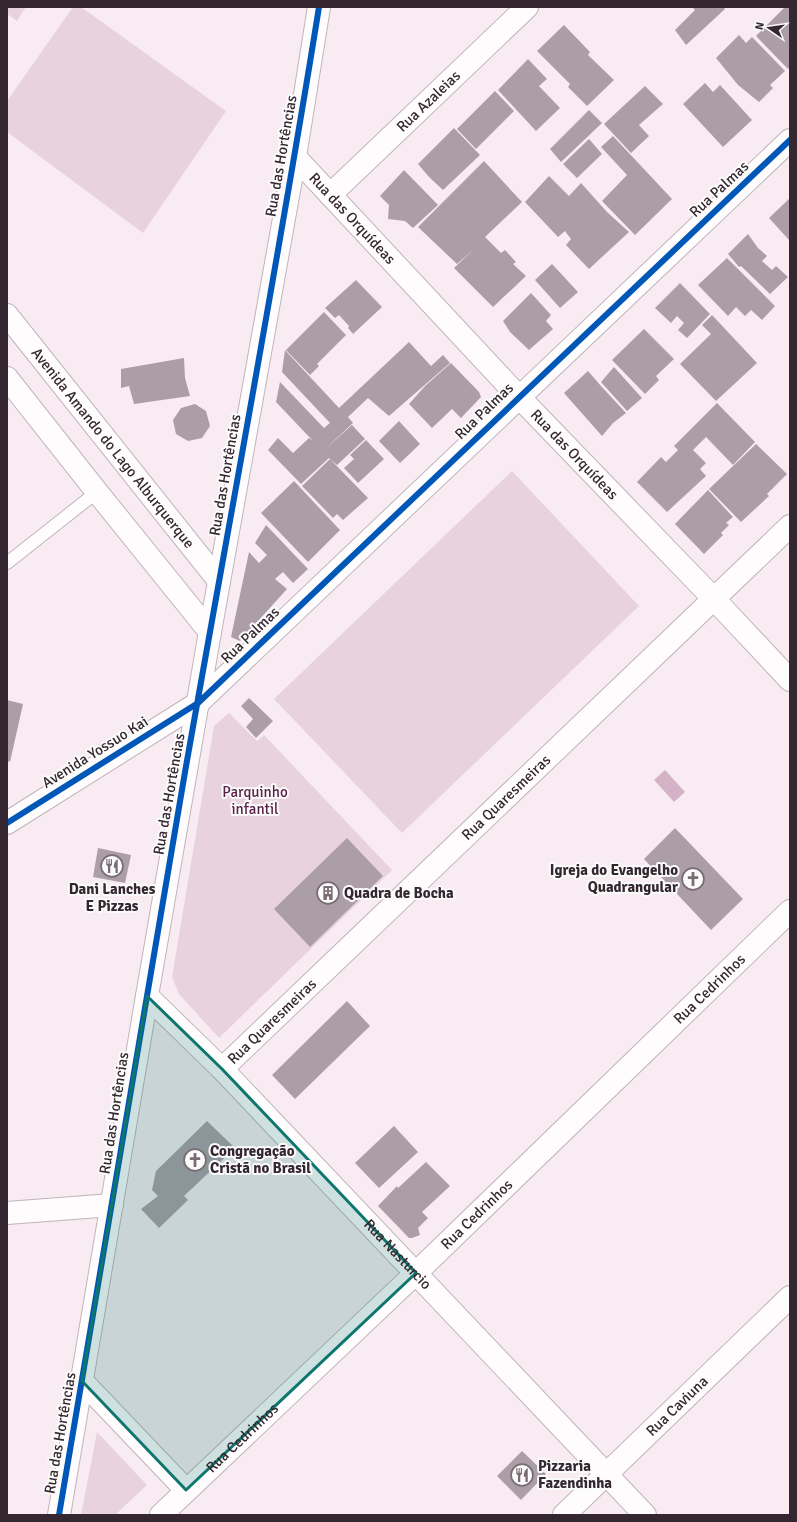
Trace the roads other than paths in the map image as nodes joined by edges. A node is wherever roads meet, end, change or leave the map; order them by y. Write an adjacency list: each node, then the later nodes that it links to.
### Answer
1 (319, 7): 4 (street, Rua das Hortências)
2 (527, 7): 5 (street, Rua Azaleias)
3 (790, 140): 8 (street, Rua Palmas)
4 (295, 157): 5 (street, Rua das Orquídeas); 12 (street, Rua das Hortências)
5 (330, 195): 8 (street, Rua das Orquídeas)
6 (7, 315): 12 (street, Avenida Amando do Lago Alburquerque)
7 (7, 378): 9 (street)
8 (518, 397): 13 (street, Rua das Orquídeas); 16 (street, Rua Palmas)
9 (97, 492): 11 (lane); 14 (street)
10 (790, 526): 13 (street, Rua Quaresmeiras)
11 (7, 563)
12 (219, 581): 14 (street, Rua das Hortências)
13 (714, 599): 15 (street, Rua das Orquídeas); 20 (street, Rua Quaresmeiras)
14 (210, 632): 16 (street, Rua das Hortências)
15 (790, 680)
16 (198, 703): 17 (street, Avenida Yossuo Kai); 19 (street, Rua das Hortências)
17 (7, 823)
18 (790, 911): 23 (street, Rua Cedrinhos)
19 (147, 996): 20 (street, Rua Nasturcio); 21 (street, Rua das Hortências)
20 (222, 1069): 23 (street, Rua Nasturcio)
21 (112, 1205): 22 (street); 25 (street, Rua das Hortências)
22 (7, 1213)
23 (416, 1273): 26 (street, Rua Nasturcio); 27 (street, Rua Cedrinhos)
24 (790, 1298): 26 (street, Rua Caviuna)
25 (82, 1381): 27 (street); 28 (street, Rua das Hortências)
26 (606, 1475): 30 (street, Rua Caviuna); 31 (street, Rua Nasturcio)
27 (186, 1490): 29 (street, Rua Cedrinhos)
28 (59, 1515)
29 (161, 1515)
30 (564, 1515)
31 (645, 1515)

